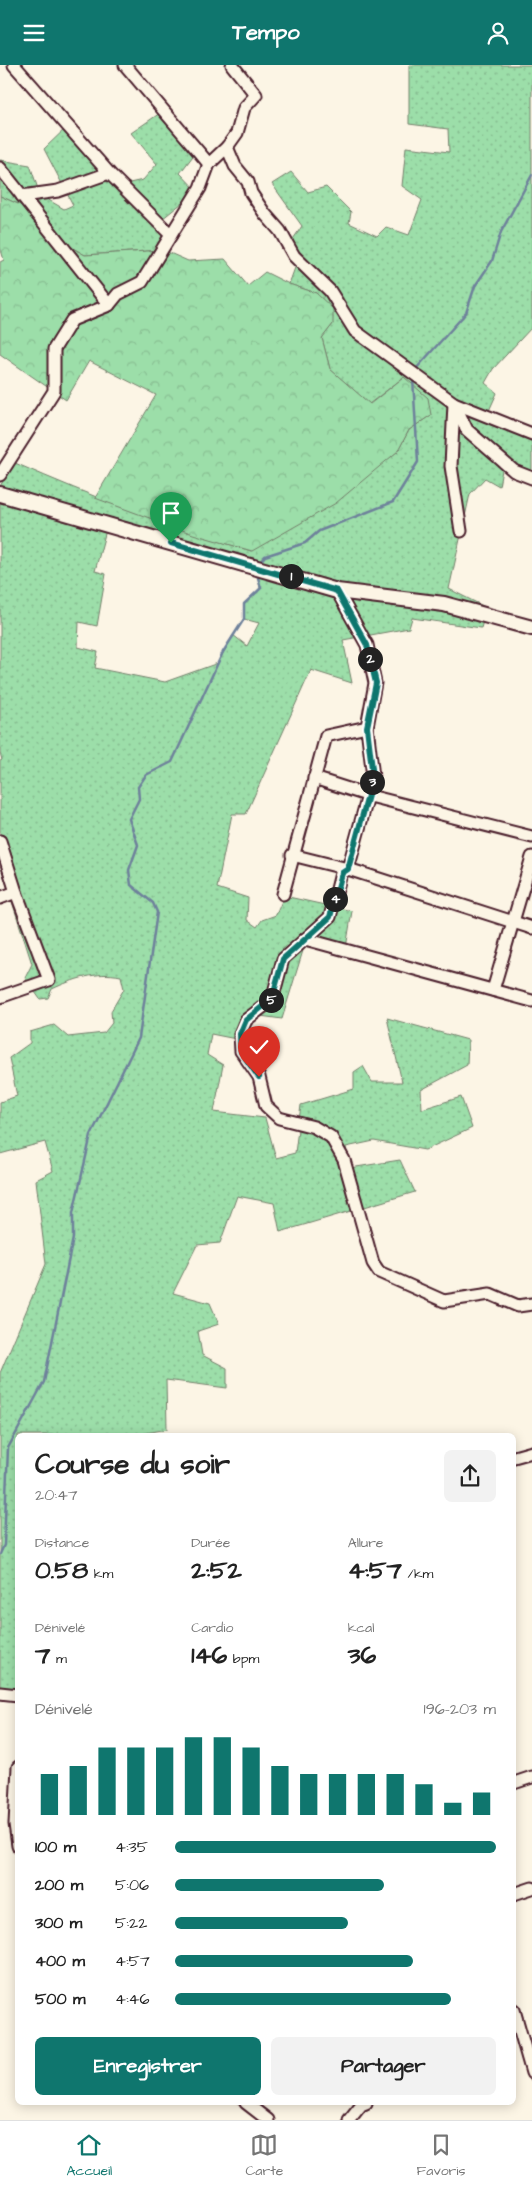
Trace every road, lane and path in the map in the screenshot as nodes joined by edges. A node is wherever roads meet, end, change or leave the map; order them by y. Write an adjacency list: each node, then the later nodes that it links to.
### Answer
1 (14, 65): 7 (street)
2 (125, 65): 5 (street)
3 (232, 65): 4 (street)
4 (227, 147): 5 (street); 12 (street)
5 (209, 164): 10 (street)
6 (0, 168): 8 (street)
7 (109, 173): 9 (street); 10 (street)
8 (5, 180): 9 (street)
9 (22, 196): 11 (street)
10 (171, 235): 11 (street)
11 (109, 305): 14 (street)
12 (454, 403): 13 (street); 15 (street); 17 (street)
13 (532, 434)
14 (0, 475)
15 (532, 478)
16 (0, 494): 18 (main road)
17 (461, 531)
18 (337, 591): 19 (main road); 20 (street)
19 (532, 628)
20 (367, 727): 21 (street); 22 (street)
21 (314, 778): 22 (street); 25 (street)
22 (370, 796): 23 (street); 27 (street)
23 (532, 837)
24 (0, 841): 28 (street)
25 (292, 855): 27 (street); 29 (street)
26 (532, 857): 31 (street)
27 (348, 869): 31 (street); 33 (street)
28 (16, 892): 30 (street); 35 (street)
29 (283, 894)
30 (0, 898)
31 (513, 922): 32 (street); 34 (street)
32 (532, 928)
33 (305, 939): 34 (street); 37 (street)
34 (493, 990): 36 (street)
35 (0, 997)
36 (532, 1001)
37 (532, 1304)
38 (532, 1452): 39 (street)
39 (516, 1456)
40 (0, 1693): 41 (street)
41 (15, 1695)
42 (532, 1777): 43 (street)
43 (516, 1782)
44 (532, 1889): 45 (street)
45 (516, 1893)
46 (516, 2017): 47 (street)
47 (532, 2073)
48 (249, 2105): 50 (street)
49 (361, 2105): 51 (street)
50 (268, 2120)
51 (350, 2120)

